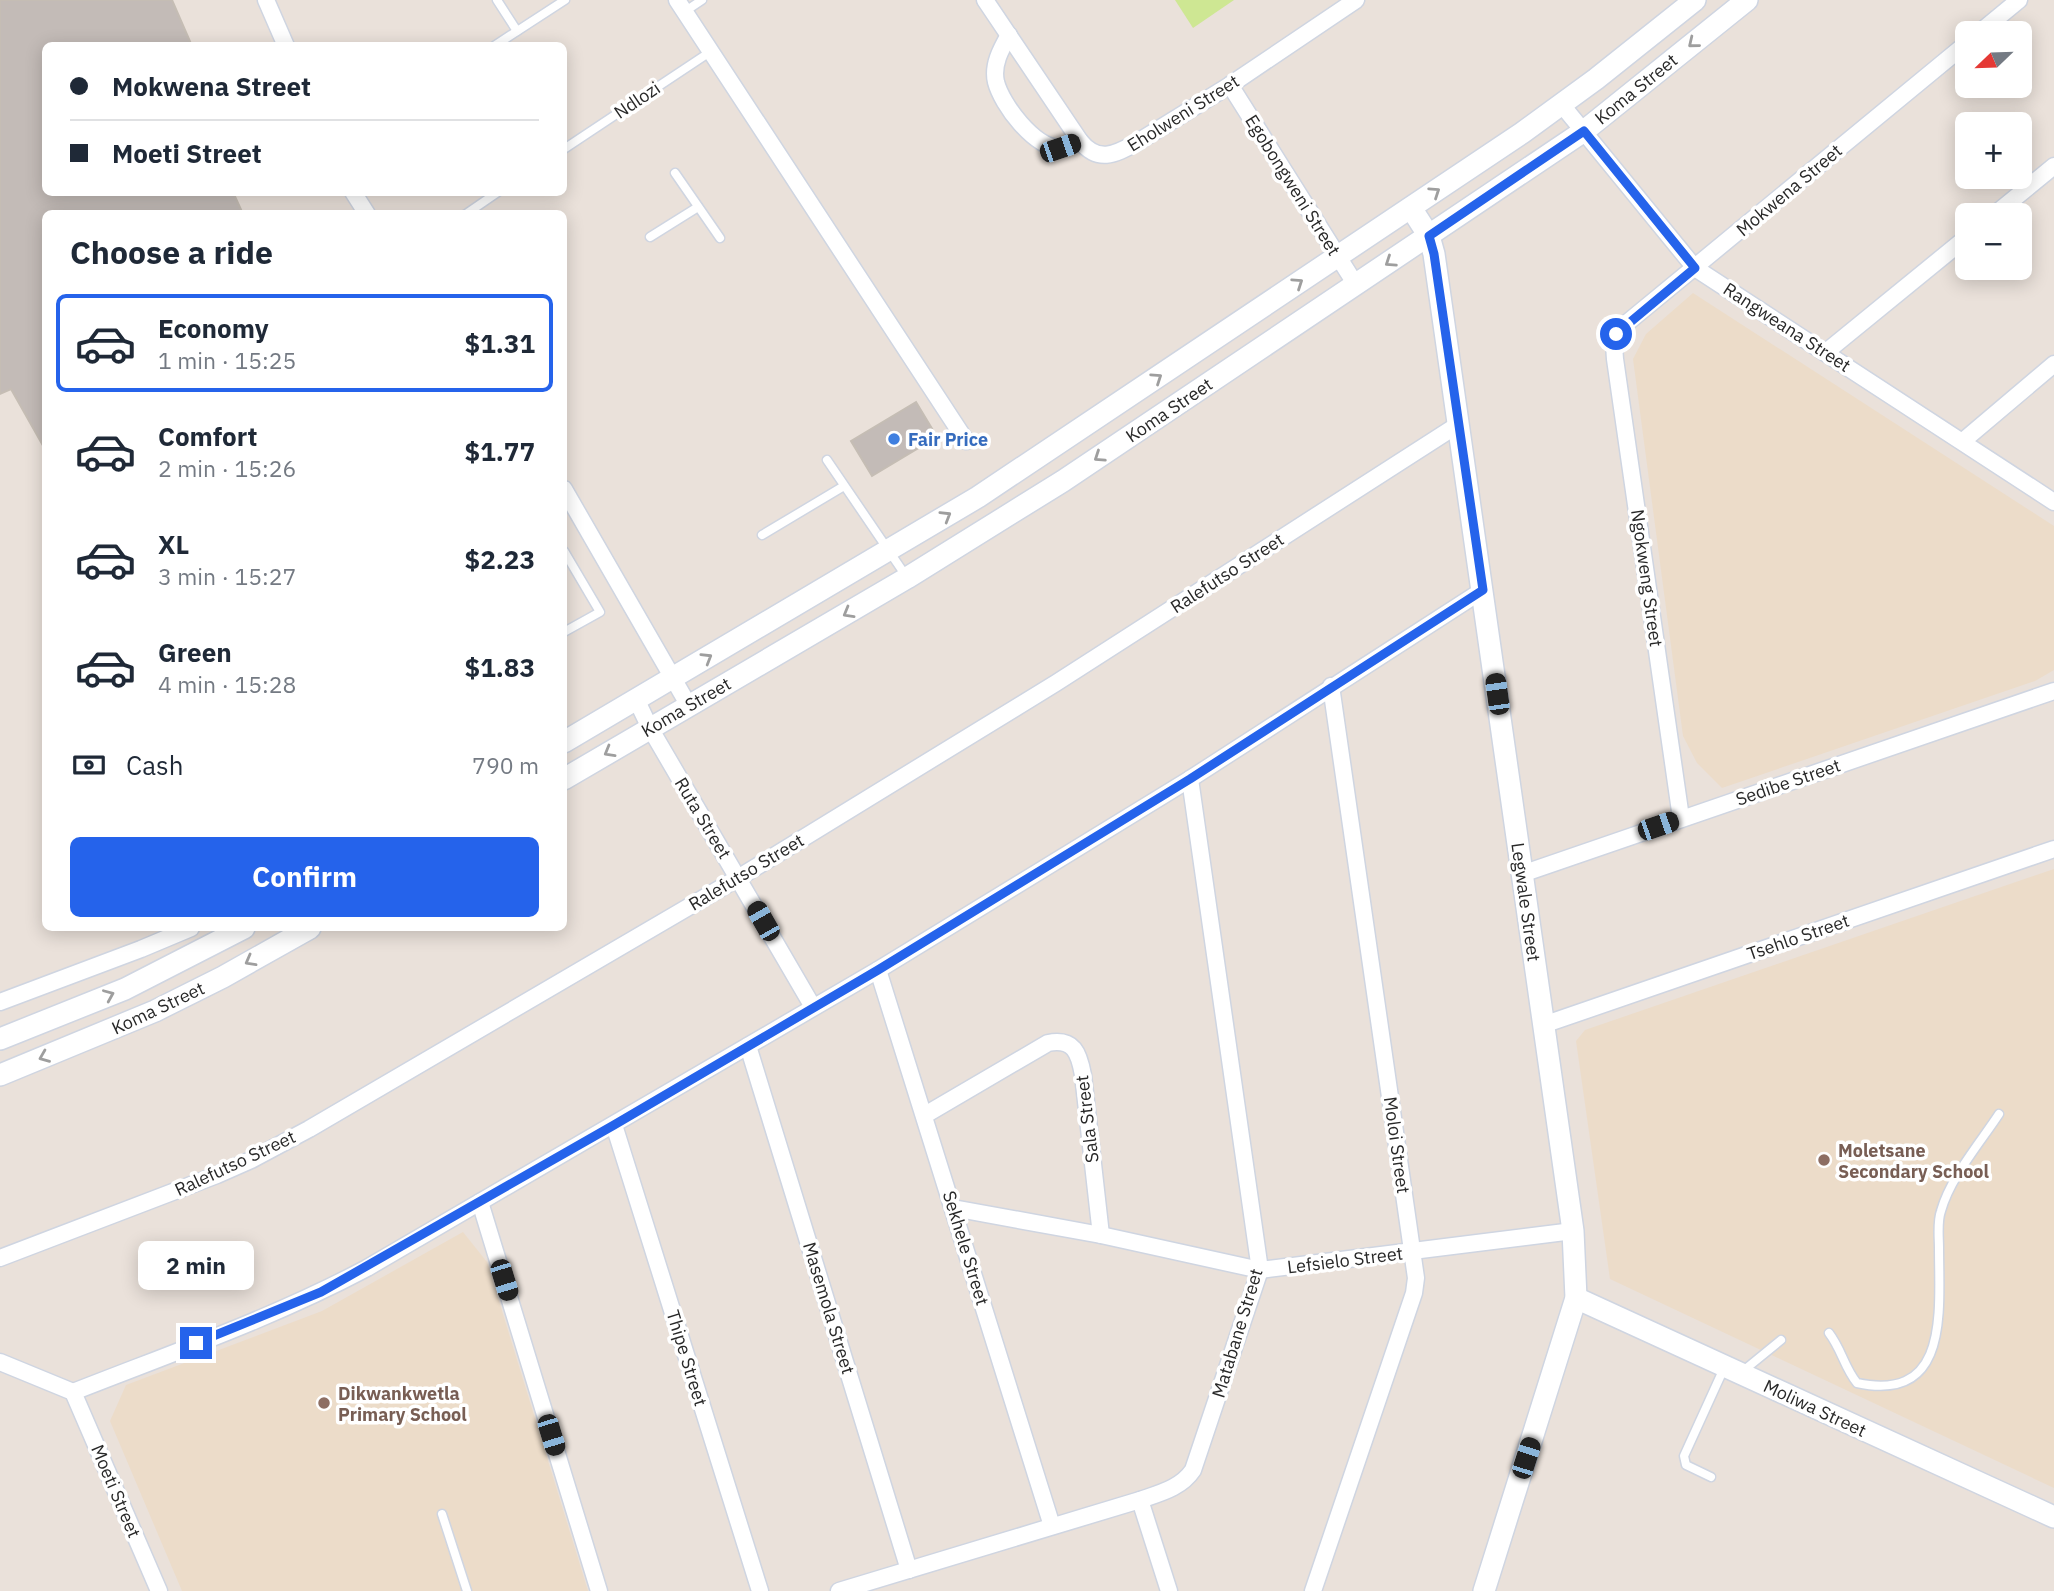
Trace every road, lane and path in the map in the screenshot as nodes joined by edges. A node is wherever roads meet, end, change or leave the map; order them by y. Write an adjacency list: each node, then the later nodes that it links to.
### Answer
1 (266, 0): 14 (street)
2 (497, 0): 12 (lane)
3 (565, 0): 12 (lane)
4 (702, 0): 10 (lane)
5 (985, 0): 13 (street)
6 (1356, 0): 18 (street, Eholweni Street)
7 (1695, 0): 19 (main road, Koma Street)
8 (1747, 0): 20 (main road, Koma Street, one-way to 20)
9 (2019, 0): 11 (street)
10 (681, 6): 16 (street)
11 (1994, 21)
12 (517, 31): 15 (lane)
13 (1009, 35): 21 (street); 21 (street)
14 (284, 42)
15 (500, 42)
16 (710, 52): 22 (lane, Ndlozi); 41 (street)
17 (1955, 53): 35 (street, Mokwena Street)
18 (1230, 85): 21 (street, Eholweni Street); 34 (street, Egobongweni Street)
19 (1562, 105): 20 (street, Rangweana Street); 28 (main road, Koma Street, one-way to 19)
20 (1584, 131): 30 (main road, Koma Street); 35 (street, Rangweana Street)
21 (1080, 141)
22 (567, 147)
23 (2054, 166): 26 (street)
24 (675, 173): 27 (lane)
25 (492, 196): 29 (lane)
26 (2009, 203)
27 (698, 207): 31 (lane); 32 (lane)
28 (1411, 208): 30 (main road, Legwale Street); 34 (main road, Koma Street)
29 (472, 210)
30 (1429, 236): 36 (main road, Koma Street, one-way to 36); 40 (main road, Legwale Street)
31 (650, 237)
32 (720, 238)
33 (1955, 247): 38 (street)
34 (1338, 257): 36 (street, Egobongweni Street); 48 (main road, Koma Street, one-way to 34)
35 (1695, 268): 37 (street, Mokwena Street); 38 (street, Rangweana Street)
36 (1356, 285): 50 (main road, Koma Street, one-way to 50)
37 (1615, 339): 62 (street, Ngokweng Street)
38 (1826, 352): 42 (street, Rangweana Street)
39 (2054, 364): 42 (street)
40 (1459, 424): 51 (main road, Legwale Street); 65 (street, Ralefutso Street)
41 (966, 441)
42 (1963, 441): 46 (street, Rangweana Street)
43 (827, 460): 44 (lane)
44 (844, 486): 47 (lane); 48 (lane)
45 (567, 494): 53 (street)
46 (2054, 502)
47 (762, 535)
48 (888, 552): 50 (lane); 53 (main road, Koma Street, one-way to 48)
49 (567, 556): 52 (lane)
50 (907, 578): 57 (main road, Koma Street, one-way to 57)
51 (1483, 590): 54 (street); 64 (main road, Legwale Street)
52 (567, 630)
53 (672, 678): 56 (main road, Koma Street); 57 (street)
54 (1331, 686): 61 (street); 83 (street, Moloi Street)
55 (2054, 691): 62 (street, Sedibe Street)
56 (636, 699): 58 (street, Ruta Street); 59 (main road, Koma Street)
57 (689, 706): 58 (main road, Koma Street)
58 (650, 729): 60 (main road, Koma Street, one-way to 60); 65 (street, Ruta Street)
59 (567, 740)
60 (567, 777)
61 (1190, 779): 69 (street); 85 (street, Matabane Street)
62 (1681, 818): 64 (street, Sedibe Street)
63 (2054, 849): 72 (street, Tsehlo Street)
64 (1522, 874): 72 (main road, Legwale Street)
65 (738, 878): 71 (street, Ruta Street); 84 (street, Ralefutso Street)
66 (184, 931): 70 (street)
67 (238, 931): 73 (main road, Koma Street, one-way to 67)
68 (305, 931): 75 (main road, Koma Street, one-way to 75)
69 (878, 970): 71 (street); 77 (street, Sekhele Street)
70 (0, 1002)
71 (813, 1007): 74 (street)
72 (1543, 1025): 81 (main road, Legwale Street)
73 (0, 1039)
74 (748, 1046): 78 (street); 97 (street, Masemola Street)
75 (0, 1075)
76 (1999, 1114): 87 (lane)
77 (925, 1115): 80 (street, Sekhele Street); 82 (street, Sala Street)
78 (614, 1125): 79 (street); 101 (street, Thipe Street)
79 (480, 1202): 91 (street); 100 (street)
80 (953, 1208): 82 (street, Lefsielo Street); 96 (street, Sekhele Street)
81 (1573, 1231): 83 (street, Lefsielo Street); 86 (main road, Legwale Street)
82 (1101, 1235): 85 (street, Lefsielo Street)
83 (1412, 1252): 85 (street, Lefsielo Street); 104 (street, Moloi Street)
84 (0, 1258)
85 (1260, 1270): 93 (street, Matabane Street)
86 (1576, 1298): 90 (main road, Moliwa Street); 105 (main road, Legwale Street)
87 (1829, 1333)
88 (1781, 1340): 90 (lane)
89 (0, 1362): 91 (street)
90 (1733, 1370): 92 (lane); 95 (main road, Moliwa Street)
91 (73, 1392): 98 (street, Moeti Street)
92 (1711, 1477)
93 (1140, 1500): 96 (street, Matabane Street); 103 (street)
94 (442, 1514): 99 (lane)
95 (2054, 1517)
96 (1052, 1526): 97 (street, Matabane Street)
97 (909, 1570): 102 (street, Matabane Street)
98 (159, 1591)
99 (467, 1591)
100 (599, 1591)
101 (760, 1591)
102 (839, 1591)
103 (1169, 1591)
104 (1313, 1591)
105 (1484, 1591)

